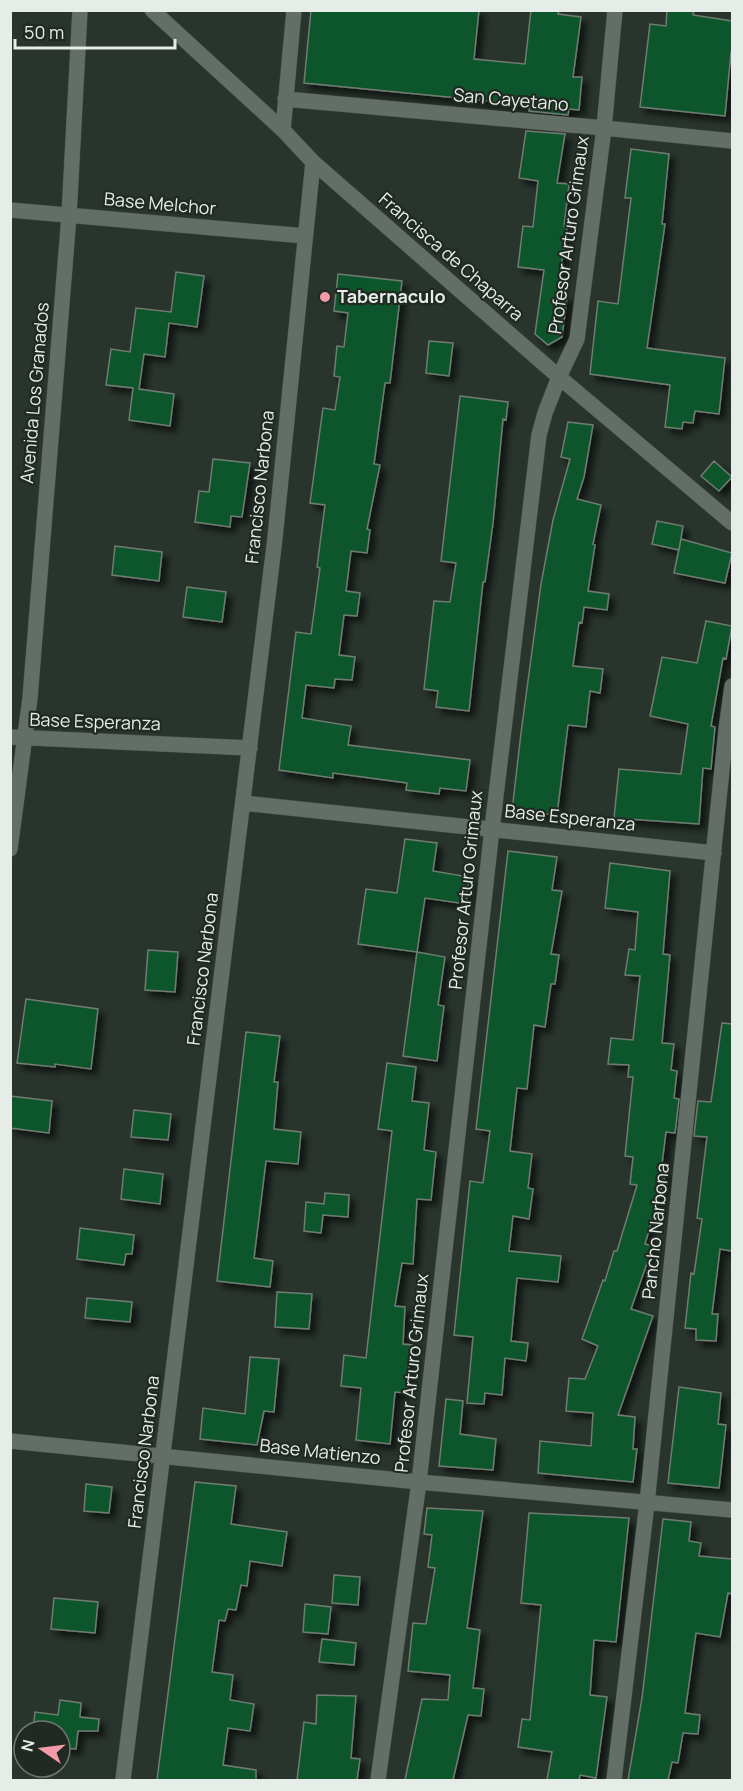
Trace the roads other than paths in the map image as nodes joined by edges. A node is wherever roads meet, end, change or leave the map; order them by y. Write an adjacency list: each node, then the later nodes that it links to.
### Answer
1 (80, 10): 11 (street, Avenida Los Granados)
2 (152, 10): 7 (street, Francisca de Chaparra)
3 (294, 10): 5 (street)
4 (615, 10): 6 (street, Profesor Arturo Grimaux)
5 (285, 99): 6 (street, San Cayetano); 7 (street)
6 (604, 128): 8 (street, San Cayetano); 13 (street, Profesor Arturo Grimaux)
7 (283, 130): 9 (street, Francisca de Chaparra)
8 (732, 141)
9 (313, 162): 12 (street, Francisco Narbona); 13 (street, Francisca de Chaparra)
10 (10, 210): 11 (street, Base Melchor)
11 (69, 216): 12 (street, Base Melchor); 16 (street, Avenida Los Granados)
12 (305, 236): 17 (street, Francisco Narbona)
13 (559, 376): 14 (street, Francisca de Chaparra); 19 (street, Profesor Arturo Grimaux)
14 (732, 523)
15 (732, 686): 21 (street, Pancho Narbona)
16 (18, 738): 17 (street, Base Esperanza); 20 (street, Avenida Los Granados)
17 (250, 748): 18 (street, Francisco Narbona)
18 (243, 802): 19 (street, Base Esperanza); 23 (street, Francisco Narbona)
19 (492, 829): 21 (street, Base Esperanza); 24 (street, Profesor Arturo Grimaux)
20 (10, 849)
21 (714, 852): 25 (street, Pancho Narbona)
22 (10, 1441): 23 (street, Base Matienzo)
23 (164, 1456): 24 (street, Base Matienzo); 27 (street, Francisco Narbona)
24 (419, 1482): 25 (street, Base Matienzo); 28 (street, Profesor Arturo Grimaux)
25 (647, 1503): 26 (street, Base Matienzo); 29 (street, Pancho Narbona)
26 (732, 1510)
27 (123, 1780)
28 (378, 1780)
29 (614, 1780)

